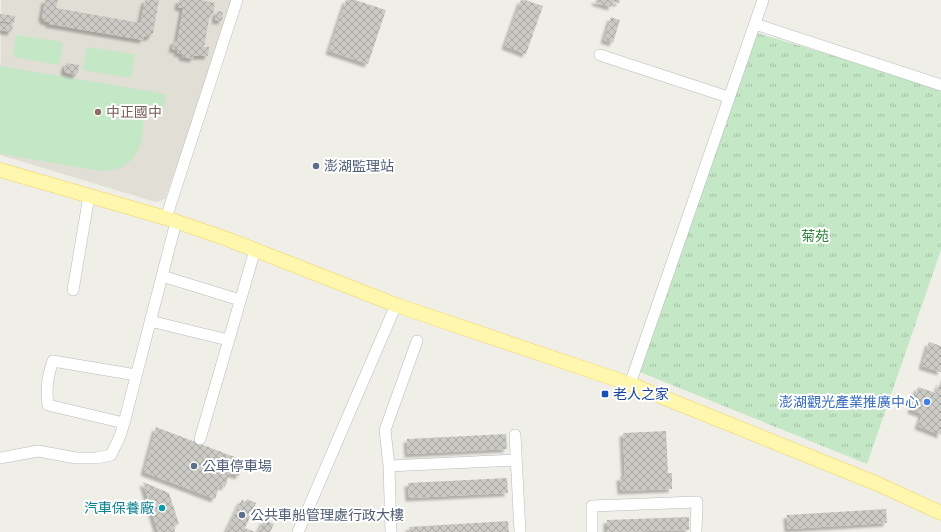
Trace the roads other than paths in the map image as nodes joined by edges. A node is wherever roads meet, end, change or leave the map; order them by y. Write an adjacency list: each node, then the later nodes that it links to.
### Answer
1 (237, 0): 9 (street)
2 (763, 0): 3 (street)
3 (755, 24): 5 (street); 6 (street)
4 (600, 55): 6 (street)
5 (941, 85)
6 (728, 97): 19 (street)
7 (0, 170): 8 (main road)
8 (89, 196): 9 (main road); 12 (street)
9 (171, 220): 10 (main road); 11 (street)
10 (254, 250): 13 (street); 14 (main road)
11 (162, 276): 13 (street); 15 (street)
12 (73, 290)
13 (240, 300): 16 (street)
14 (396, 305): 19 (main road); 27 (street)
15 (150, 321): 16 (street); 18 (street)
16 (228, 340): 22 (street)
17 (417, 341): 25 (street)
18 (136, 375): 20 (street); 20 (street)
19 (630, 384): 26 (main road)
20 (124, 423): 23 (street)
21 (515, 436): 24 (street)
22 (200, 439)
23 (0, 458)
24 (516, 460): 25 (street); 29 (street)
25 (389, 466): 28 (street)
26 (941, 513)
27 (298, 532)
28 (391, 532)
29 (520, 532)
30 (592, 532): 31 (street)
31 (696, 532)

